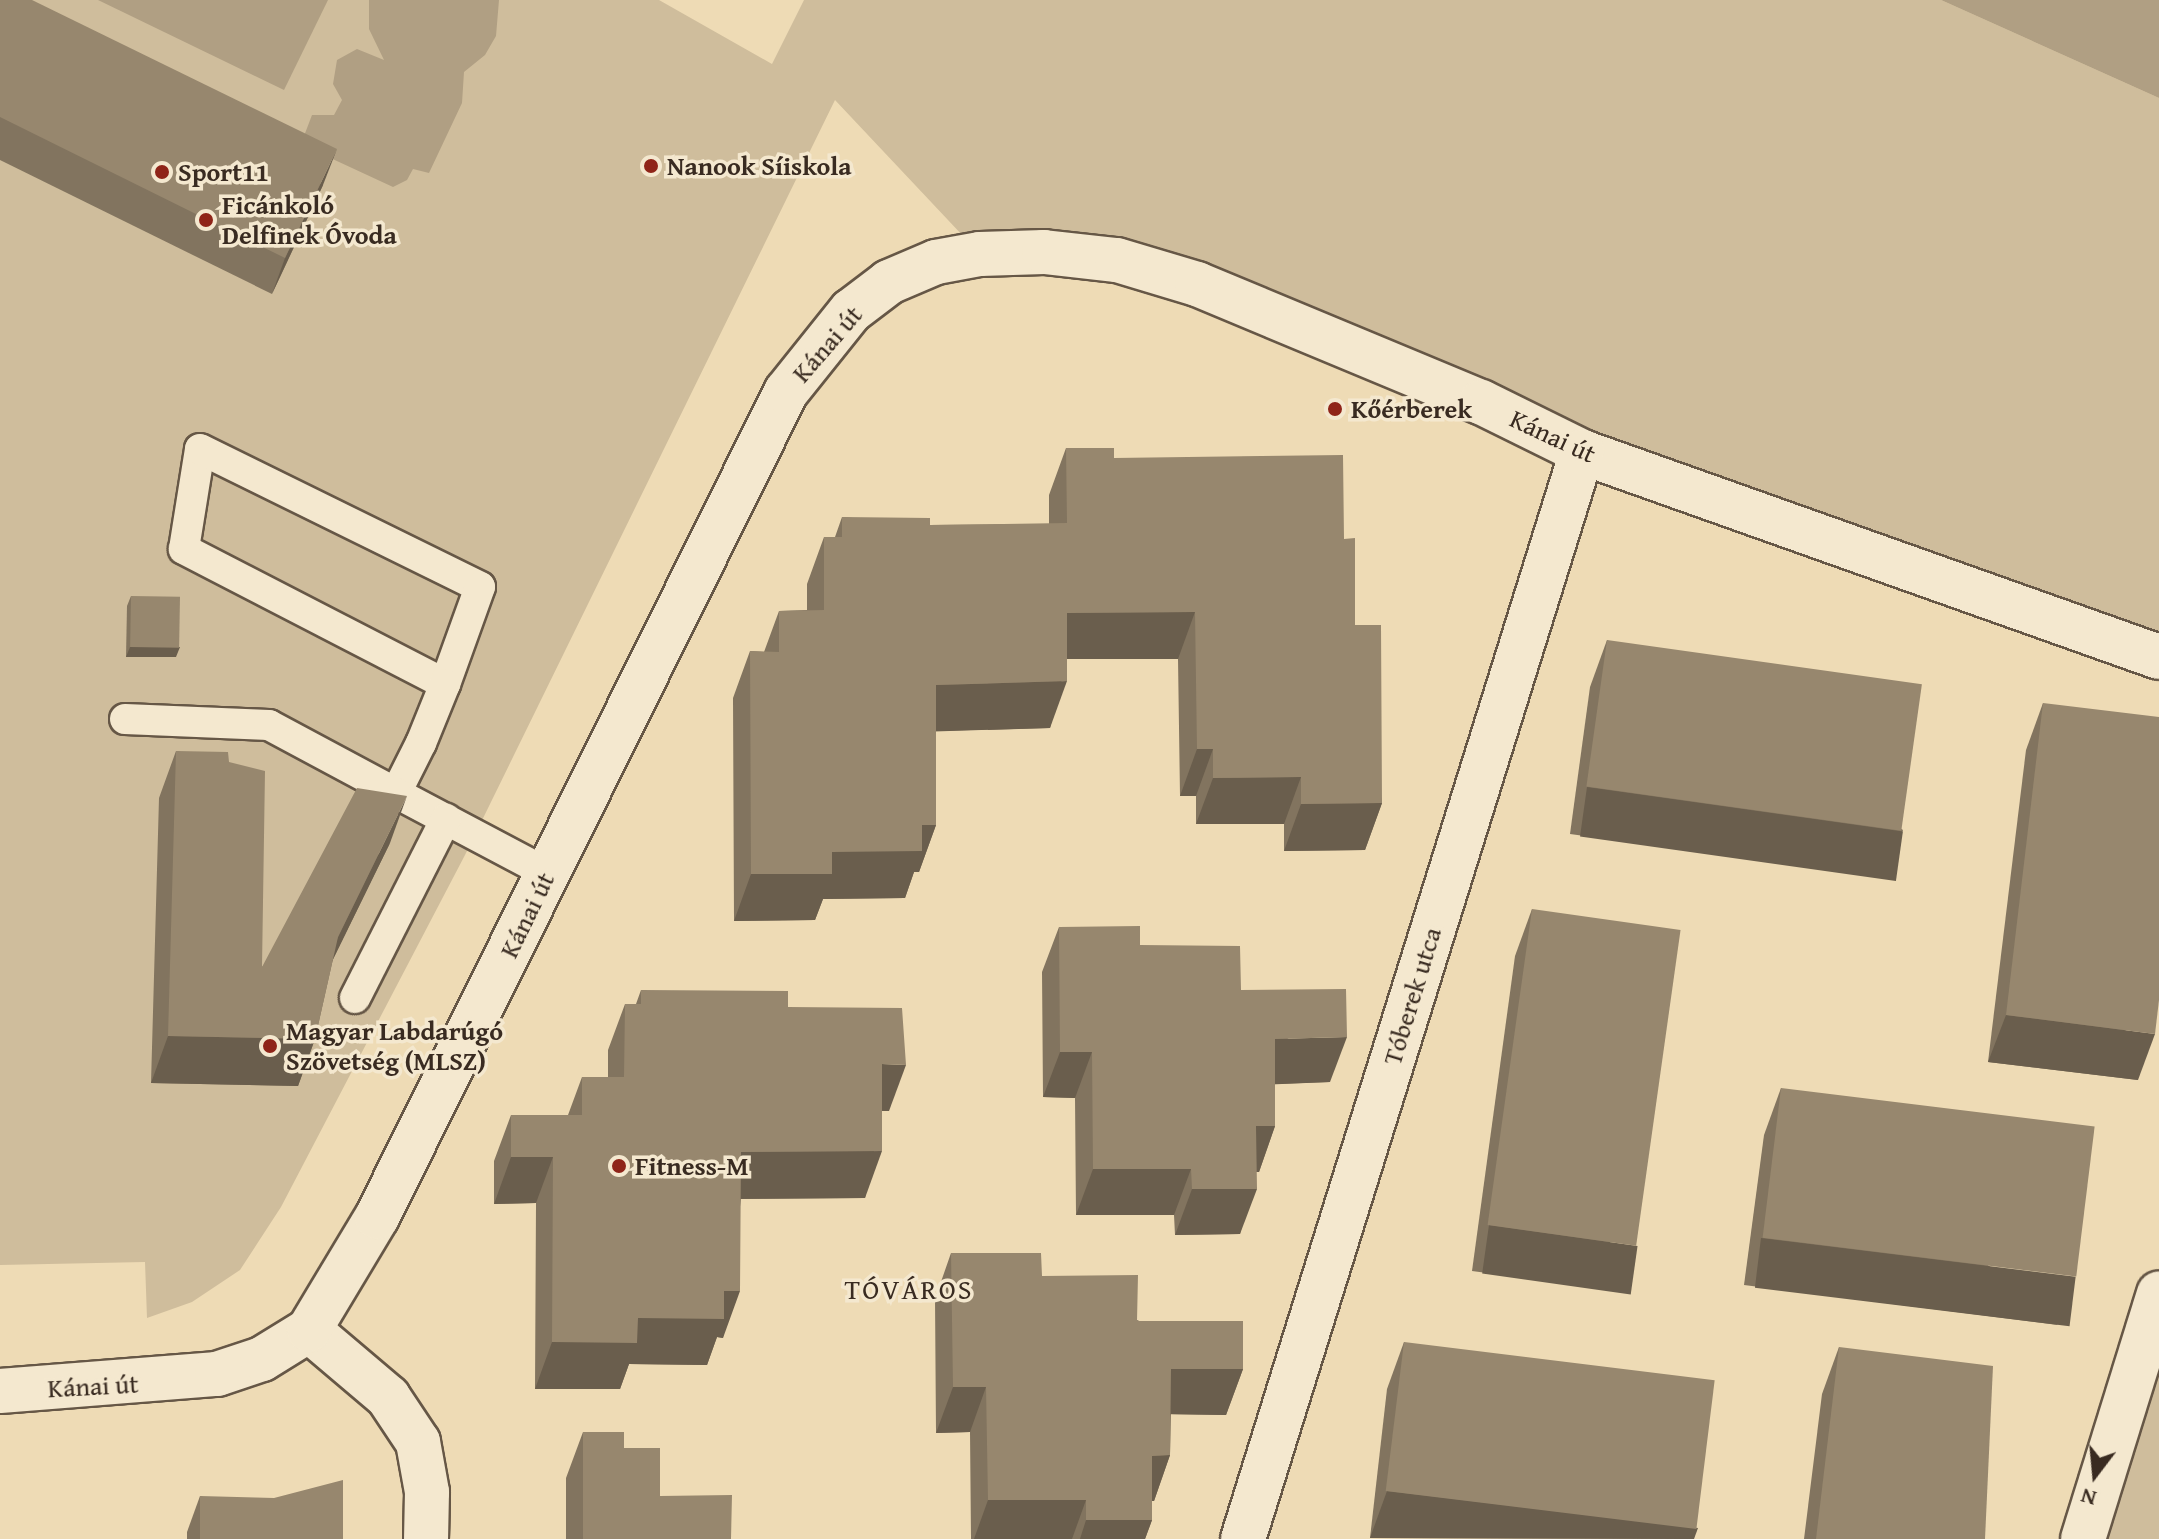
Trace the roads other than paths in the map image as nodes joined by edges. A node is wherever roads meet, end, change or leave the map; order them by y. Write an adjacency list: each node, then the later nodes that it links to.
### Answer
1 (1582, 452): 2 (street, Kánai út); 7 (street, Kánai út); 13 (street, Tóberek utca)
2 (2159, 657)
3 (445, 684): 3 (lane); 5 (lane)
4 (125, 719): 5 (lane)
5 (396, 793): 6 (lane)
6 (446, 819): 7 (lane); 8 (lane)
7 (547, 873): 10 (street, Kánai út)
8 (355, 998)
9 (2159, 1293): 14 (street)
10 (309, 1330): 11 (street, Kánai út); 12 (street)
11 (0, 1391)
12 (426, 1539)
13 (1243, 1539)
14 (2083, 1539)

